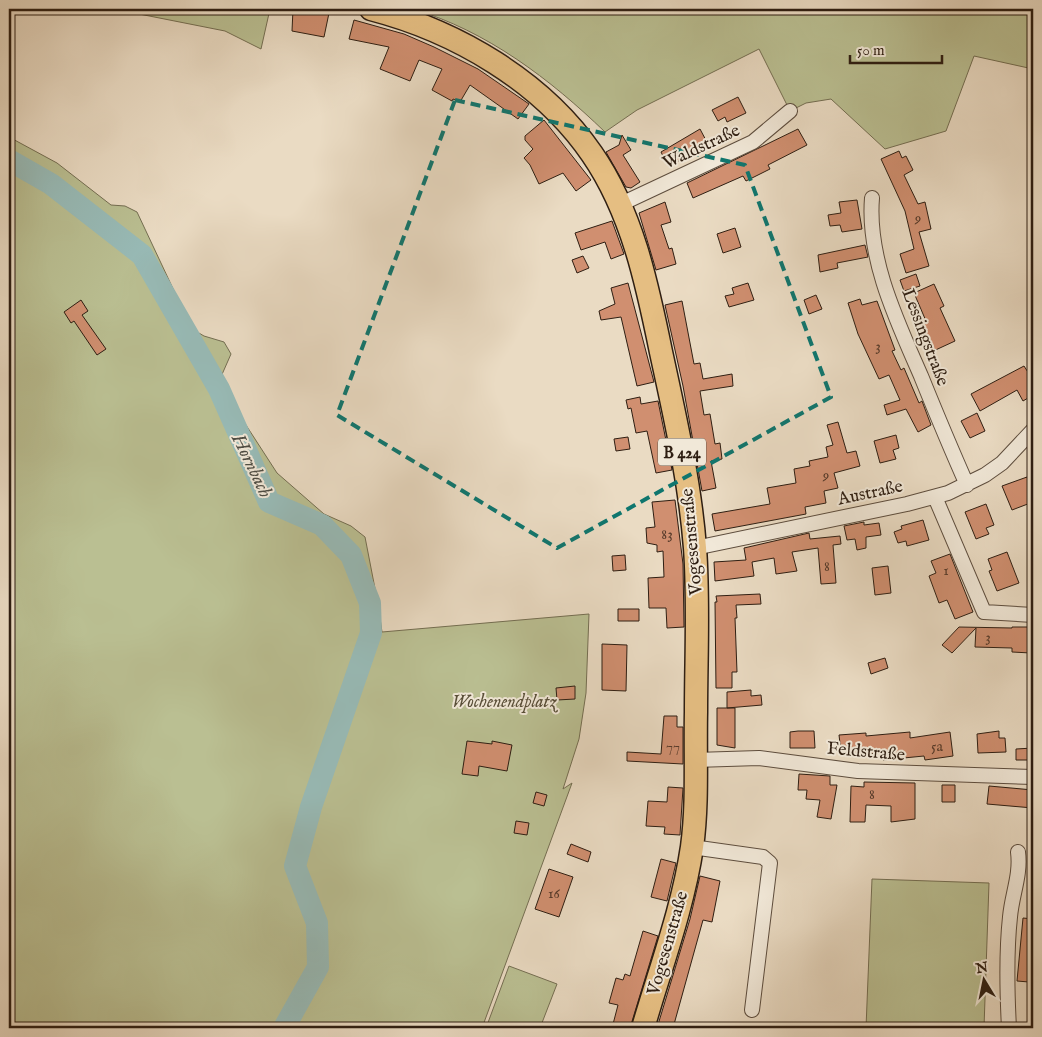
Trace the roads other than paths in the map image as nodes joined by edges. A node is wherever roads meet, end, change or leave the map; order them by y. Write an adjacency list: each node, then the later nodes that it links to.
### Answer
1 (371, 9): 4 (main road, Vogesenstraße / B 424)
2 (790, 111): 4 (street, Waldstraße)
3 (872, 198): 6 (street, Lessingstraße)
4 (621, 204): 8 (main road, Vogesenstraße / B 424)
5 (1033, 430): 6 (street, Austraße)
6 (967, 485): 7 (street, Austraße)
7 (935, 496): 8 (street, Austraße); 9 (street)
8 (695, 548): 10 (main road, Vogesenstraße / B 424)
9 (1033, 615)
10 (695, 760): 11 (street, Feldstraße); 12 (main road, Vogesenstraße / B 424)
11 (1033, 777)
12 (692, 847): 14 (street); 15 (main road, Vogesenstraße / B 424)
13 (1018, 852): 16 (street)
14 (752, 1010)
15 (643, 1028)
16 (1009, 1028)

